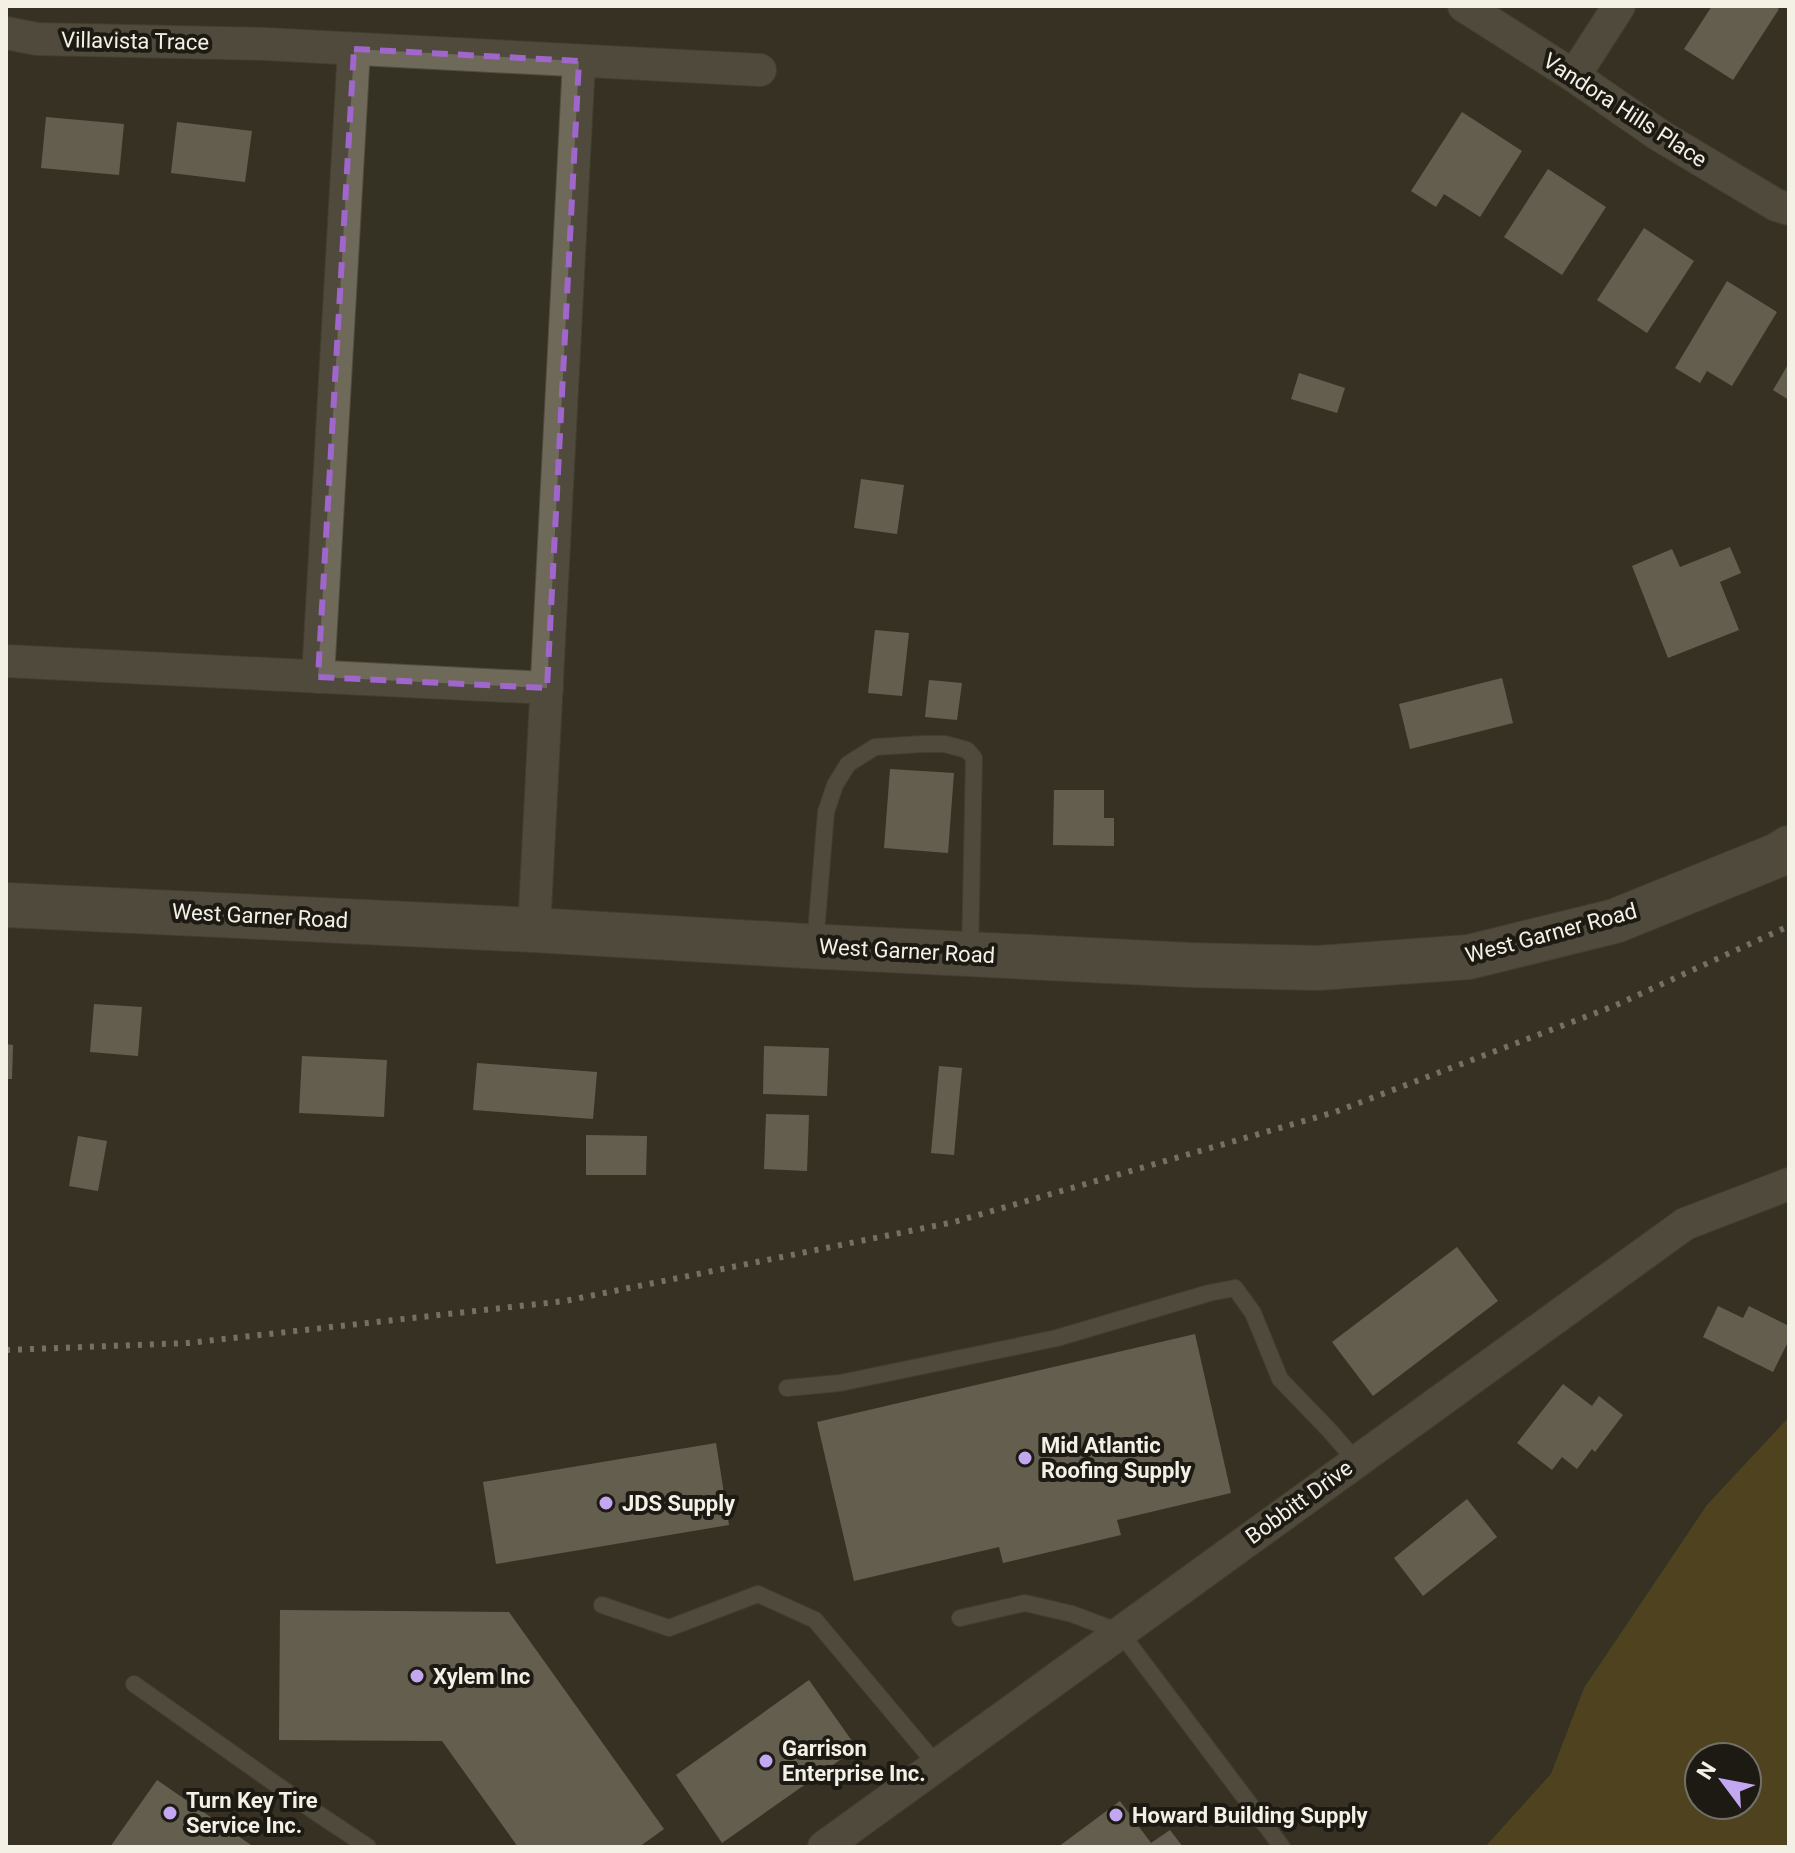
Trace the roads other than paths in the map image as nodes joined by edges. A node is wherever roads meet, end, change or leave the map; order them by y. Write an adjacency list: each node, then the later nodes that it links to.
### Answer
1 (1464, 6): 7 (street, Vandora Hills Place)
2 (1619, 6): 7 (street)
3 (6, 33): 4 (street, Villavista Trace)
4 (354, 49): 5 (street, Villavista Trace); 10 (street)
5 (579, 61): 6 (street, Villavista Trace); 11 (street)
6 (760, 70)
7 (1574, 76): 8 (street, Vandora Hills Place)
8 (1789, 209)
9 (6, 661): 10 (street)
10 (318, 677): 11 (street)
11 (547, 688): 14 (street)
12 (1789, 848): 16 (main road, West Garner Road)
13 (6, 905): 14 (main road, West Garner Road)
14 (534, 930): 15 (main road, West Garner Road)
15 (815, 946): 16 (main road, West Garner Road); 16 (lane)
16 (970, 954)
17 (1789, 1184): 19 (street, Bobbitt Drive)
18 (787, 1388): 19 (lane)
19 (1356, 1461): 22 (street, Bobbitt Drive)
20 (602, 1605): 24 (lane)
21 (960, 1618): 22 (lane)
22 (1120, 1632): 24 (street, Bobbitt Drive); 27 (lane)
23 (134, 1684): 25 (lane)
24 (936, 1764): 26 (street, Bobbitt Drive)
25 (368, 1847)
26 (824, 1847)
27 (1282, 1847)

